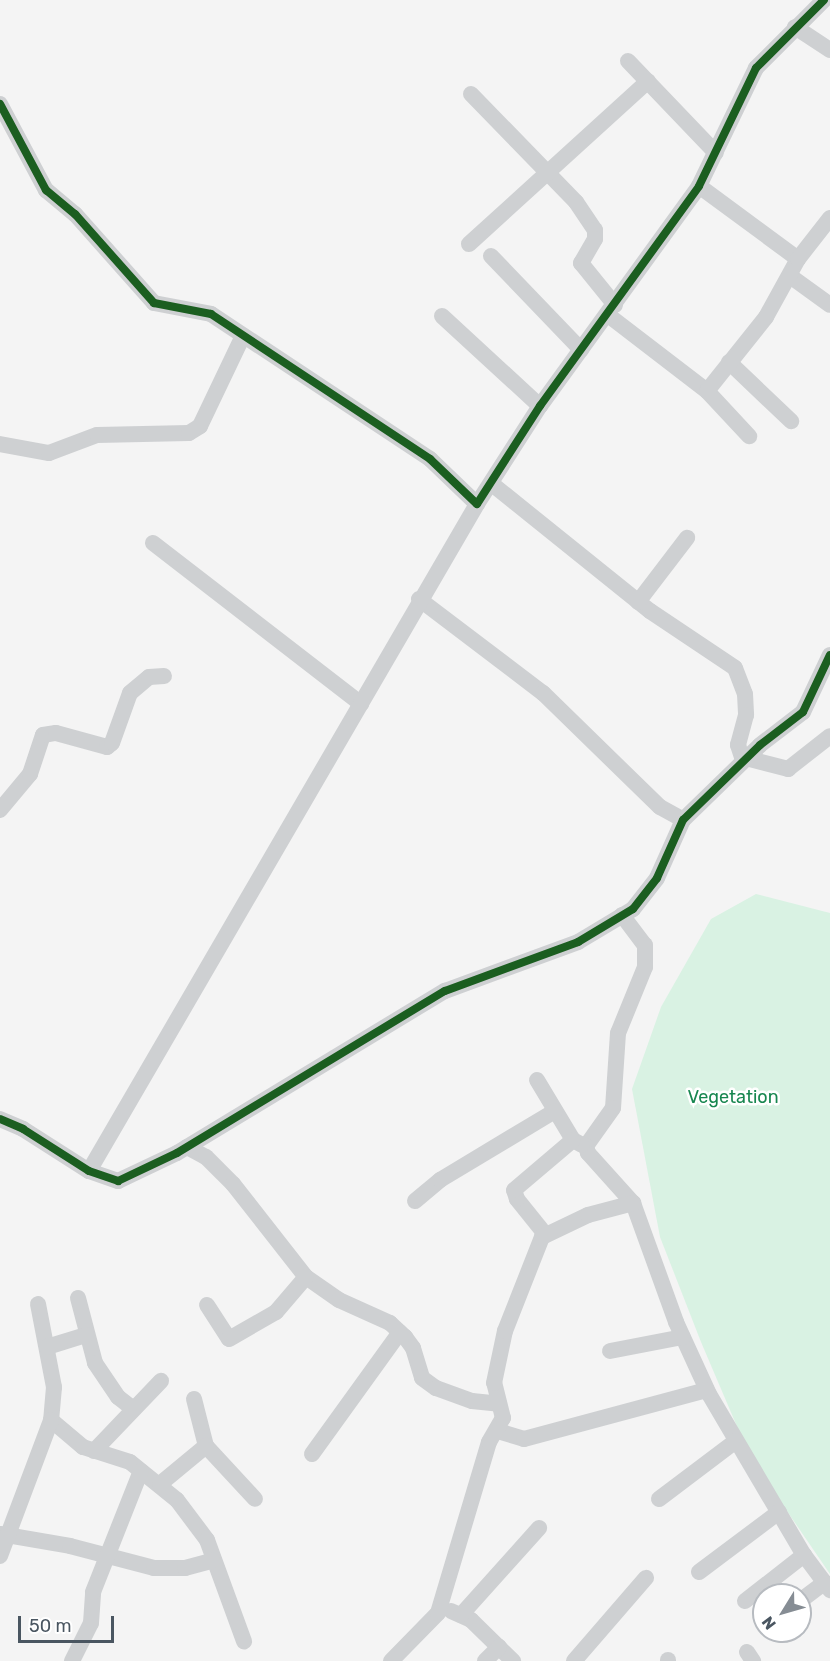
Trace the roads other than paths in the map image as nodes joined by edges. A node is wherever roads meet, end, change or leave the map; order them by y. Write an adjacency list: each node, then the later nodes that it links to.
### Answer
1 (824, 0): 2 (street)
2 (795, 27): 3 (street); 8 (street)
3 (830, 51)
4 (628, 61): 5 (street)
5 (648, 81): 8 (street); 9 (street)
6 (471, 94): 9 (street)
7 (0, 104): 19 (street)
8 (716, 153): 10 (street)
9 (549, 175): 12 (street); 17 (street)
10 (699, 186): 14 (street); 17 (street)
11 (830, 218): 14 (street)
12 (469, 244)
13 (491, 256): 20 (street)
14 (798, 259): 15 (street)
15 (790, 276): 16 (street); 21 (street)
16 (830, 305)
17 (611, 310): 20 (street); 22 (street)
18 (442, 316): 23 (street)
19 (243, 336): 26 (street); 28 (street)
20 (581, 350): 23 (street)
21 (729, 362): 22 (street); 24 (street)
22 (707, 391): 25 (street)
23 (540, 406): 27 (street)
24 (791, 421)
25 (749, 436)
26 (0, 444)
27 (492, 484): 28 (street); 32 (street)
28 (477, 504): 31 (street)
29 (687, 538): 32 (street)
30 (153, 543): 35 (street)
31 (419, 599): 35 (street); 39 (street)
32 (638, 602): 37 (street)
33 (830, 655): 37 (street)
34 (164, 676): 38 (street)
35 (362, 704): 46 (street)
36 (830, 736): 37 (street)
37 (748, 760): 39 (street)
38 (0, 810)
39 (683, 820): 40 (street)
40 (622, 915): 44 (street); 45 (street)
41 (537, 1080): 42 (street)
42 (555, 1111): 44 (street); 47 (street)
43 (0, 1119): 46 (street)
44 (580, 1143): 48 (street); 49 (street)
45 (187, 1147): 46 (street); 50 (street)
46 (89, 1171)
47 (415, 1201)
48 (633, 1203): 49 (street); 56 (street)
49 (545, 1234): 62 (street)
50 (306, 1277): 53 (street); 54 (street)
51 (78, 1298): 55 (street)
52 (38, 1304): 57 (street)
53 (207, 1305)
54 (400, 1332): 62 (street); 69 (street)
55 (86, 1335): 57 (street); 63 (street)
56 (683, 1337): 58 (street); 60 (street)
57 (47, 1347): 64 (street)
58 (610, 1351)
59 (161, 1381): 63 (street)
60 (707, 1390): 65 (street); 66 (street)
61 (194, 1399): 67 (street)
62 (499, 1404): 65 (street)
63 (132, 1408): 68 (street)
64 (51, 1420): 68 (street); 76 (street)
65 (498, 1431): 86 (street)
66 (736, 1441): 73 (street); 74 (street)
67 (206, 1446): 71 (street); 72 (street)
68 (94, 1451): 70 (street)
69 (312, 1454)
70 (141, 1471): 71 (street); 79 (street)
71 (160, 1484): 80 (street)
72 (255, 1499)
73 (659, 1499)
74 (779, 1512): 77 (street); 81 (street)
75 (539, 1528): 87 (street)
76 (4, 1534): 78 (street); 79 (street)
77 (804, 1555): 83 (street); 85 (street)
78 (0, 1556)
79 (108, 1556): 80 (street); 90 (street)
80 (212, 1561): 88 (street)
81 (699, 1572)
82 (646, 1578): 94 (street)
83 (828, 1586): 84 (street)
84 (812, 1595)
85 (745, 1601)
86 (438, 1612): 87 (street); 91 (street)
87 (461, 1615): 89 (street)
88 (244, 1641)
89 (499, 1647): 92 (street); 93 (street)
90 (72, 1661)
91 (391, 1661)
92 (485, 1661)
93 (513, 1661)
94 (574, 1661)

